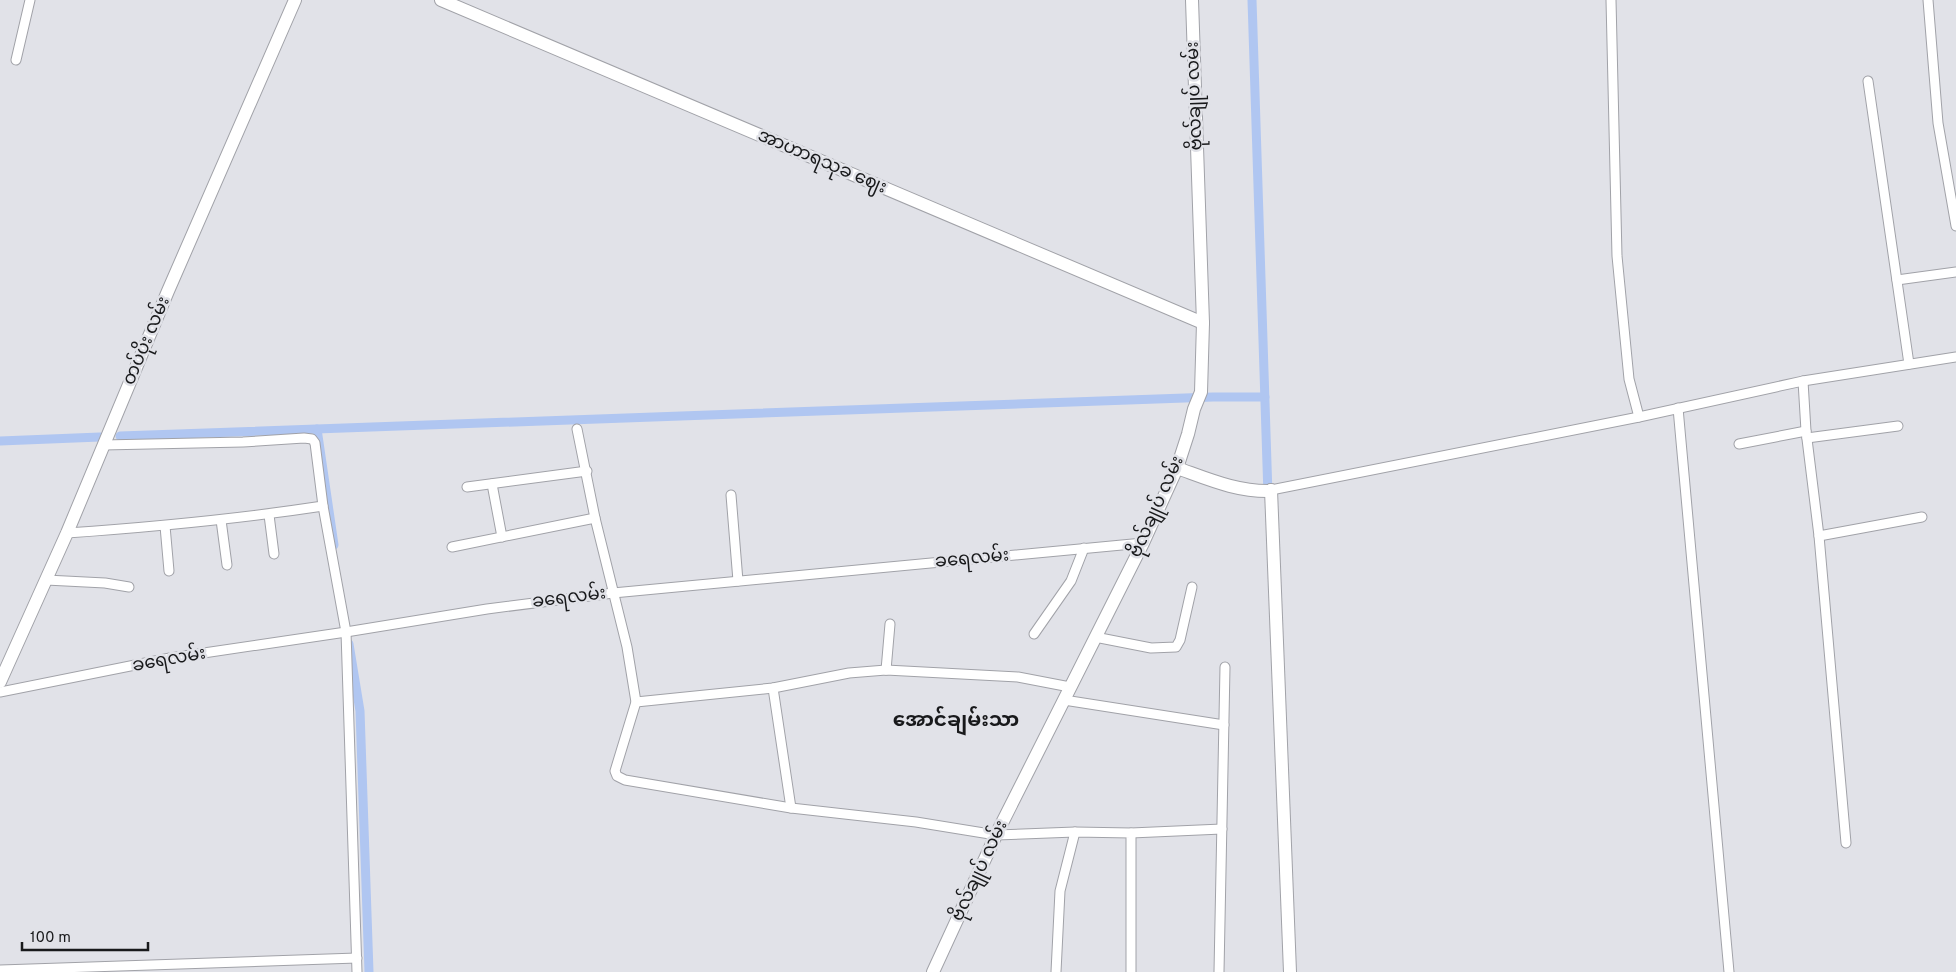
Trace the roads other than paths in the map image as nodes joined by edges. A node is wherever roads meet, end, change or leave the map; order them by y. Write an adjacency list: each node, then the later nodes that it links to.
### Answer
1 (30, 0): 7 (street)
2 (294, 0): 22 (street, တပ်ပိုး လမ်း)
3 (441, 0): 12 (street, အာဟာရသုခ ဈေး)
4 (1192, 0): 12 (street, ဗိုလ်ချုပ် လမ်း)
5 (1611, 0): 17 (street)
6 (1928, 0): 9 (street)
7 (16, 60)
8 (1868, 81): 11 (street)
9 (1956, 226)
10 (1956, 272): 11 (street)
11 (1897, 280): 14 (street)
12 (1203, 323): 23 (street, ဗိုလ်ချုပ် လမ်း)
13 (1956, 357): 14 (street)
14 (1909, 364): 15 (street)
15 (1803, 381): 16 (street); 20 (street)
16 (1678, 408): 17 (street); 77 (street)
17 (1639, 417): 27 (street)
18 (1898, 426): 20 (street)
19 (577, 429): 24 (street)
20 (1807, 435): 21 (street); 36 (street)
21 (1739, 444)
22 (103, 445): 29 (street); 35 (street, တပ်ပိုး လမ်း)
23 (1177, 468): 27 (street); 38 (street, ဗိုလ်ချုပ် လမ်း)
24 (587, 471): 25 (street); 32 (street)
25 (492, 484): 26 (street); 37 (street)
26 (467, 487)
27 (1269, 491): 76 (street)
28 (731, 495): 45 (street)
29 (323, 506): 30 (street); 50 (street)
30 (269, 514): 33 (street); 41 (street)
31 (1922, 517): 36 (street)
32 (595, 518): 37 (street); 48 (street)
33 (221, 520): 34 (street); 42 (street)
34 (165, 526): 35 (street); 43 (street)
35 (67, 533): 44 (street, တပ်ပိုး လမ်း)
36 (1819, 536): 67 (street)
37 (502, 537): 39 (street)
38 (1143, 542): 40 (street, ခရေလမ်း); 52 (street, ဗိုလ်ချုပ် လမ်း)
39 (452, 547)
40 (1084, 548): 45 (street, ခရေလမ်း); 51 (street)
41 (274, 554)
42 (227, 565)
43 (169, 571)
44 (46, 580): 46 (street); 55 (street, တပ်ပိုး လမ်း)
45 (738, 580): 48 (street, ခရေလမ်း)
46 (130, 587)
47 (1192, 587): 52 (street)
48 (613, 593): 50 (street, ခရေလမ်း); 60 (street)
49 (890, 624): 54 (street)
50 (346, 632): 58 (street, ခရေလမ်း); 68 (street)
51 (1034, 634)
52 (1095, 637): 56 (street, ဗိုလ်ချုပ် လမ်း)
53 (1225, 667): 61 (street)
54 (886, 670): 56 (street); 57 (street)
55 (0, 682)
56 (1070, 687): 59 (street, ဗိုလ်ချုပ် လမ်း)
57 (773, 688): 60 (street); 62 (street)
58 (0, 692)
59 (1064, 700): 61 (street); 66 (street, ဗိုလ်ချုပ် လမ်း)
60 (636, 702): 62 (street)
61 (1224, 725): 63 (street)
62 (790, 808): 66 (street)
63 (1222, 829): 65 (street); 75 (street)
64 (1075, 832): 65 (street); 66 (street); 73 (street)
65 (1131, 833): 74 (street)
66 (996, 835): 72 (street, ဗိုလ်ချုပ် လမ်း)
67 (1846, 843)
68 (356, 958): 69 (street); 71 (street)
69 (147, 968): 70 (street)
70 (0, 970)
71 (357, 972)
72 (933, 972)
73 (1056, 972)
74 (1131, 972)
75 (1219, 972)
76 (1290, 972)
77 (1729, 972)

